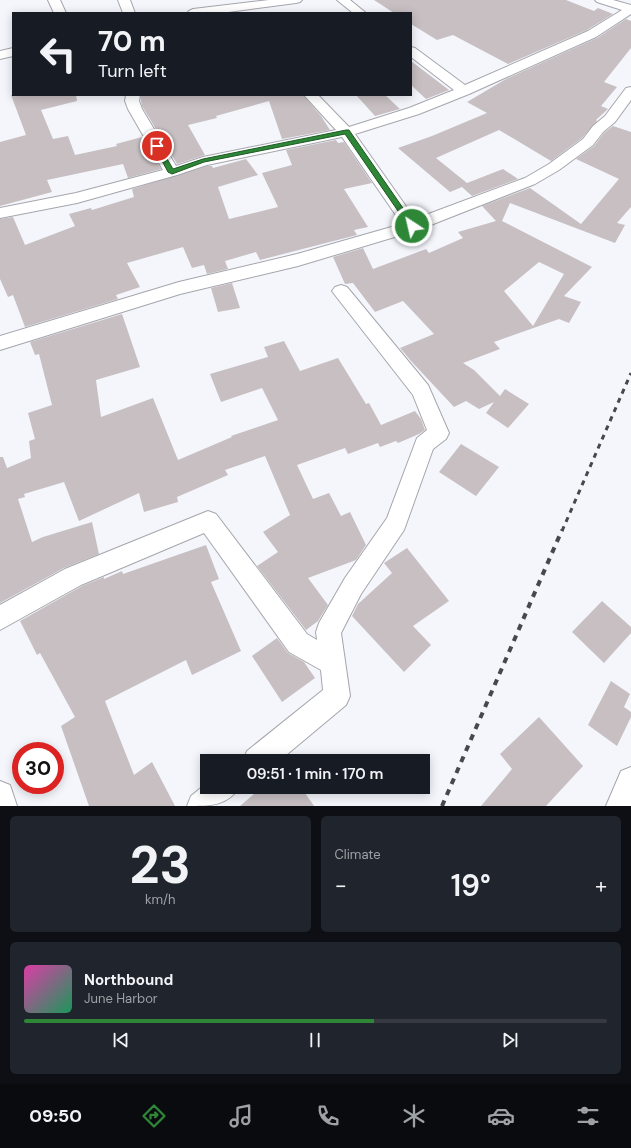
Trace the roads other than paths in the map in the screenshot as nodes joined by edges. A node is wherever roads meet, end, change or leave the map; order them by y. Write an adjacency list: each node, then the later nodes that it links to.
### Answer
1 (54, 0): 8 (street)
2 (124, 0): 9 (street)
3 (296, 0): 7 (street)
4 (343, 0): 11 (street)
5 (601, 0): 6 (street)
6 (631, 9): 16 (street)
7 (238, 10): 10 (street)
8 (60, 12)
9 (129, 12)
10 (208, 12)
11 (359, 12)
12 (12, 52): 14 (street)
13 (412, 52): 16 (street)
14 (0, 55)
15 (631, 90): 22 (street)
16 (464, 91): 19 (street)
17 (132, 96): 20 (street)
18 (312, 96): 19 (street)
19 (346, 132): 20 (street); 22 (street)
20 (172, 172): 21 (street)
21 (0, 213)
22 (412, 226): 24 (street)
23 (341, 291): 26 (street)
24 (0, 343)
25 (0, 618): 26 (street)
26 (331, 662): 27 (street)
27 (266, 754)
28 (631, 781): 33 (street)
29 (216, 794): 32 (street)
30 (0, 795): 31 (street)
31 (2, 806)
32 (201, 806)
33 (620, 806)

